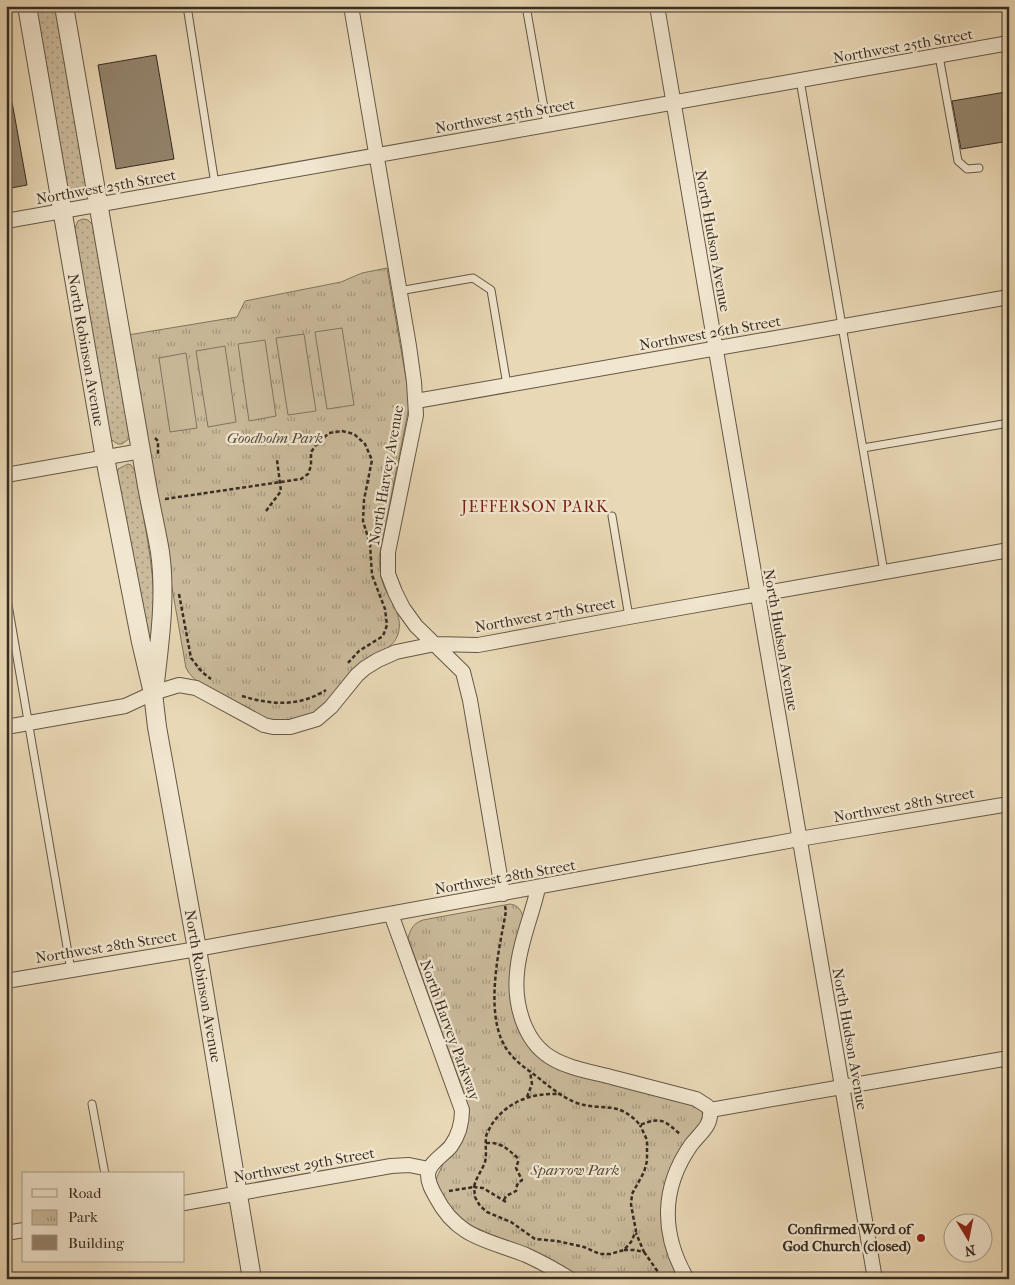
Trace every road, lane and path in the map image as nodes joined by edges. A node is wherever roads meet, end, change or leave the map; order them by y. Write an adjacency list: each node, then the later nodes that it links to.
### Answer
1 (26, 6): 16 (street, North Robinson Avenue)
2 (64, 6): 15 (street, North Robinson Avenue)
3 (187, 6): 14 (lane)
4 (351, 6): 12 (street, North Harvey Avenue)
5 (526, 6): 11 (lane)
6 (657, 6): 10 (street, North Hudson Avenue)
7 (1009, 43): 8 (street, Northwest 25th Street)
8 (938, 56): 9 (street, Northwest 25th Street); 13 (lane)
9 (800, 80): 10 (street, Northwest 25th Street); 20 (lane)
10 (673, 103): 11 (street, Northwest 25th Street); 21 (street, North Hudson Avenue)
11 (547, 125): 12 (street, Northwest 25th Street)
12 (376, 156): 14 (street, Northwest 25th Street); 18 (street, North Harvey Avenue)
13 (979, 168)
14 (216, 184): 15 (street, Northwest 25th Street)
15 (99, 205): 16 (street, Northwest 25th Street); 27 (street, North Robinson Avenue)
16 (62, 212): 17 (street, Northwest 25th Street); 28 (street, North Robinson Avenue)
17 (6, 221)
18 (399, 291): 22 (lane); 23 (street, North Harvey Avenue)
19 (1009, 296): 20 (street, Northwest 26th Street)
20 (842, 326): 21 (street, Northwest 26th Street); 26 (lane)
21 (715, 348): 22 (street, Northwest 26th Street); 41 (street, North Hudson Avenue)
22 (508, 385): 23 (street, Northwest 26th Street)
23 (416, 401): 43 (street, North Harvey Avenue)
24 (1009, 423): 26 (lane)
25 (153, 437): 27 (path)
26 (863, 448): 38 (lane)
27 (149, 454): 28 (street); 47 (street, North Robinson Avenue)
28 (105, 458): 30 (street); 47 (street, North Robinson Avenue)
29 (277, 460): 31 (path)
30 (6, 475)
31 (280, 482): 33 (path); 35 (path); 44 (path)
32 (162, 492): 34 (path)
33 (169, 499)
34 (164, 504)
35 (266, 511)
36 (612, 516): 42 (lane)
37 (1009, 550): 38 (street, Northwest 27th Street)
38 (884, 572): 41 (street, Northwest 27th Street)
39 (6, 593): 49 (lane)
40 (179, 593): 45 (path)
41 (757, 594): 42 (street, Northwest 27th Street); 52 (street, North Hudson Avenue)
42 (629, 617): 43 (street, Northwest 27th Street)
43 (435, 644): 47 (street, Northwest 27th Street); 54 (street, North Harvey Avenue)
44 (344, 668)
45 (216, 682)
46 (332, 684): 48 (path)
47 (153, 693): 49 (street, Northwest 27th Street); 56 (street, North Robinson Avenue)
48 (239, 695)
49 (28, 723): 50 (street, Northwest 27th Street); 57 (lane)
50 (6, 728)
51 (1009, 804): 52 (street, Northwest 28th Street)
52 (799, 840): 53 (street, Northwest 28th Street); 61 (street, North Hudson Avenue)
53 (538, 888): 54 (street, Northwest 28th Street); 65 (street)
54 (503, 894): 55 (street, Northwest 28th Street)
55 (391, 914): 56 (street, Northwest 28th Street); 68 (street, North Harvey Parkway)
56 (197, 949): 57 (street, Northwest 28th Street); 71 (street, North Robinson Avenue)
57 (71, 970): 58 (street, Northwest 28th Street)
58 (6, 981)
59 (1009, 1058): 61 (street)
60 (529, 1071): 63 (path)
61 (842, 1087): 65 (street); 83 (street, North Hudson Avenue)
62 (558, 1094): 63 (path)
63 (527, 1097): 67 (path)
64 (92, 1104): 69 (lane)
65 (710, 1110): 82 (street)
66 (640, 1125): 75 (path)
67 (486, 1142): 70 (path); 70 (path)
68 (429, 1169): 71 (street, Northwest 29th Street); 72 (street)
69 (105, 1172)
70 (474, 1187): 72 (path); 77 (path)
71 (238, 1194): 73 (street, Northwest 29th Street); 79 (street, North Robinson Avenue)
72 (434, 1194): 80 (street)
73 (185, 1203)
74 (22, 1230): 76 (street)
75 (636, 1231): 77 (path); 78 (path)
76 (6, 1233)
77 (624, 1250): 78 (path)
78 (644, 1252): 81 (path)
79 (252, 1279)
80 (570, 1279)
81 (663, 1279)
82 (687, 1279)
83 (875, 1279)

